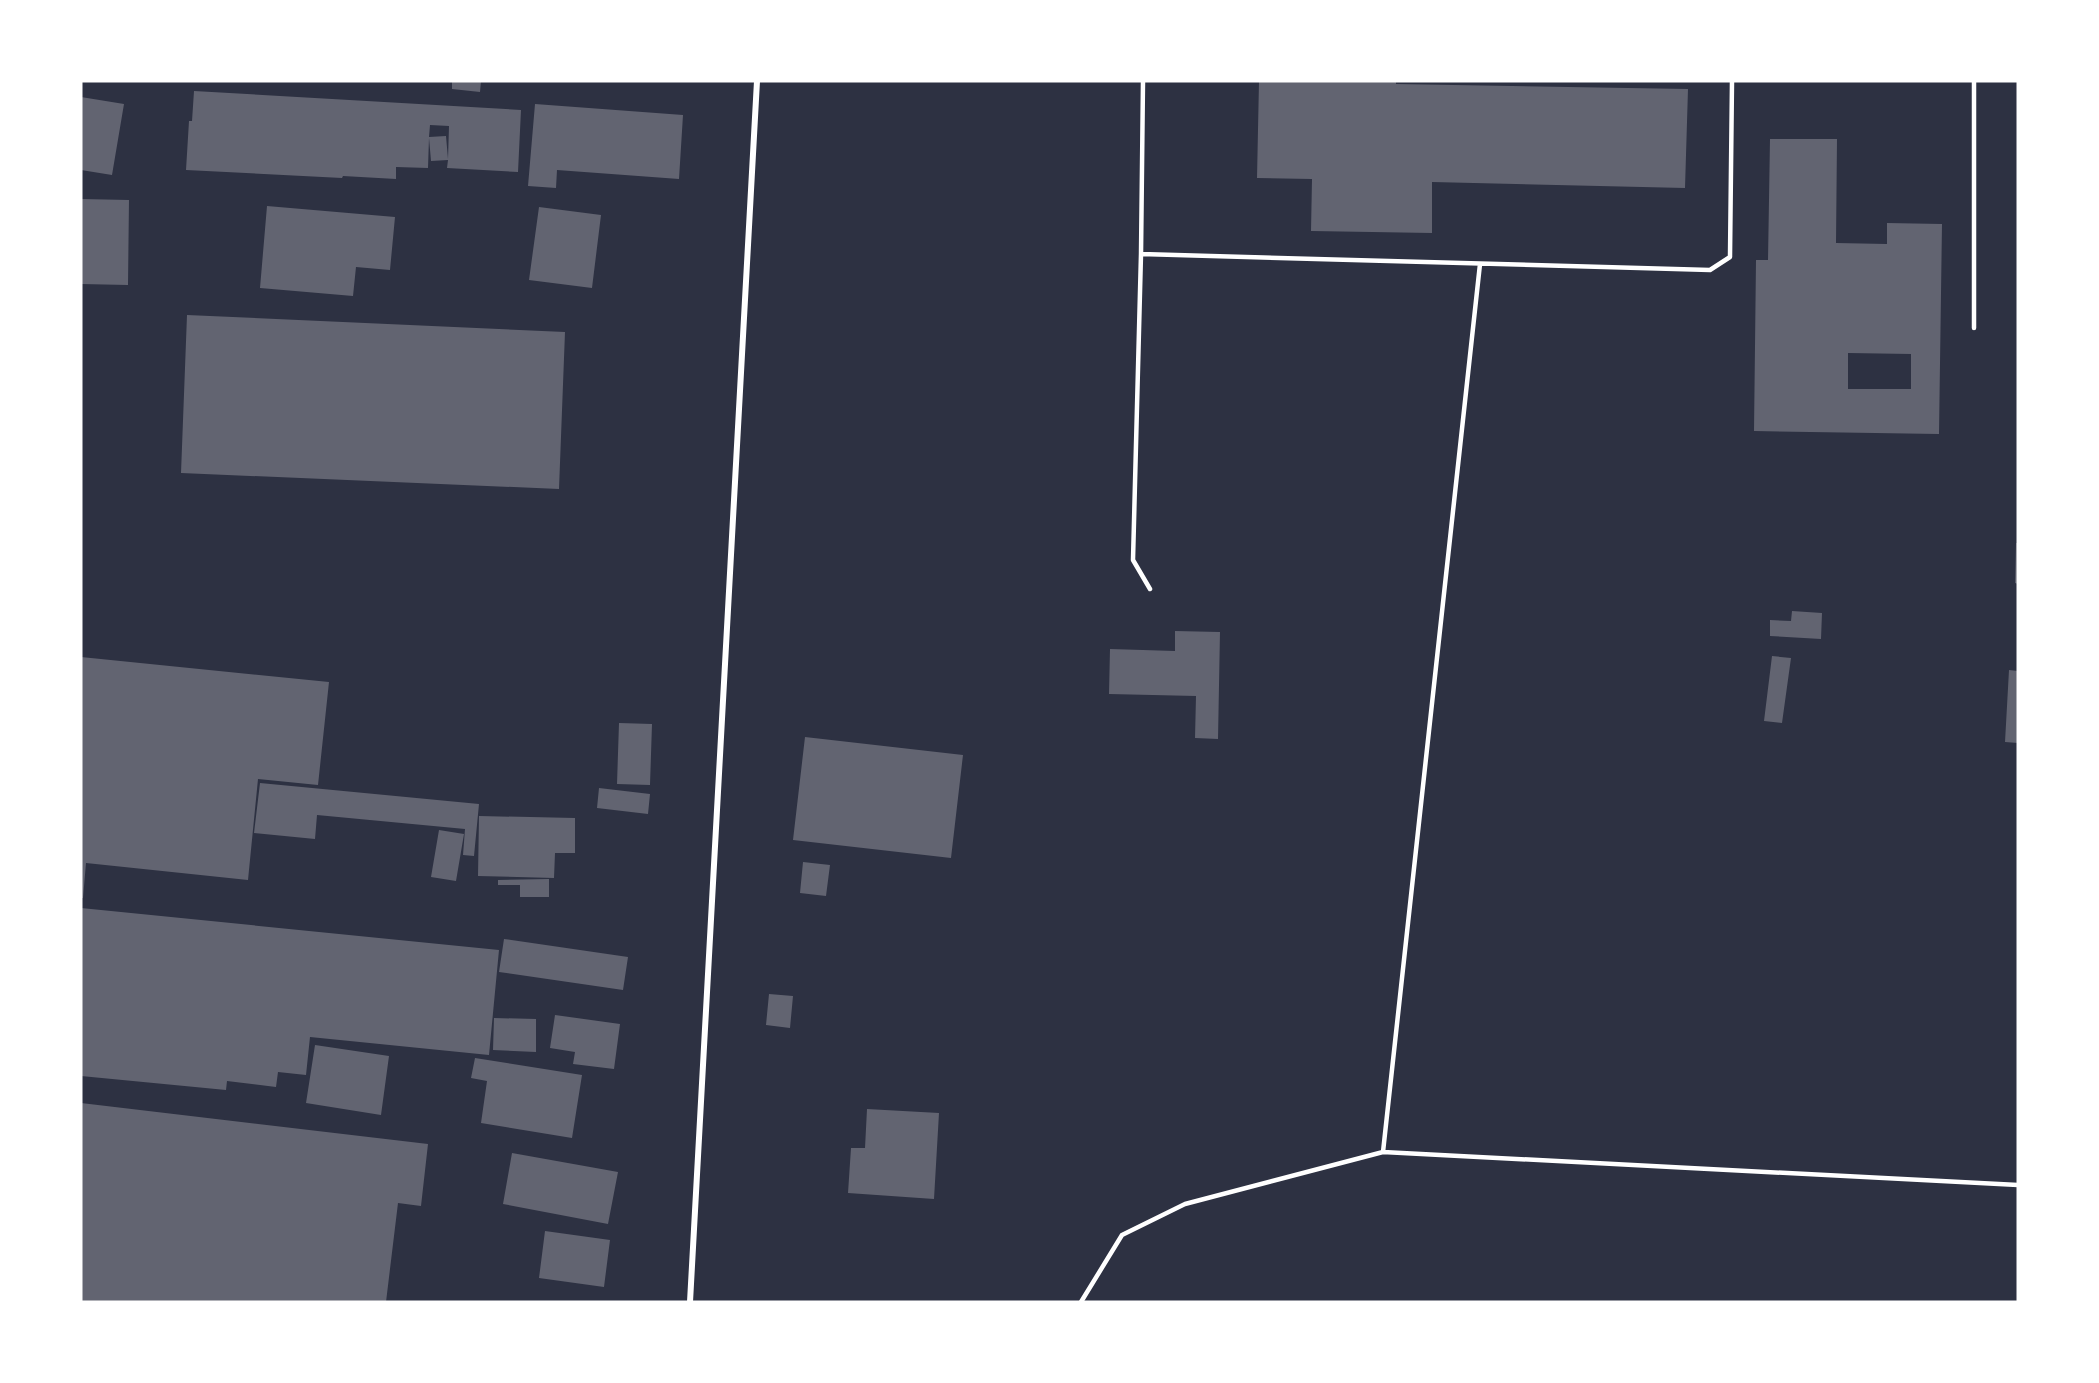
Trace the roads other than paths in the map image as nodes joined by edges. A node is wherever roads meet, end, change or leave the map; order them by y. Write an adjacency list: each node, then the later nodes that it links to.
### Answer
1 (757, 81): 11 (street)
2 (1143, 81): 5 (lane)
3 (1731, 81): 6 (lane)
4 (1974, 81): 7 (lane)
5 (1141, 254): 6 (lane); 8 (lane)
6 (1480, 264): 9 (lane)
7 (1974, 328)
8 (1150, 589)
9 (1383, 1152): 10 (lane); 12 (lane)
10 (2018, 1185)
11 (690, 1302)
12 (1081, 1302)

